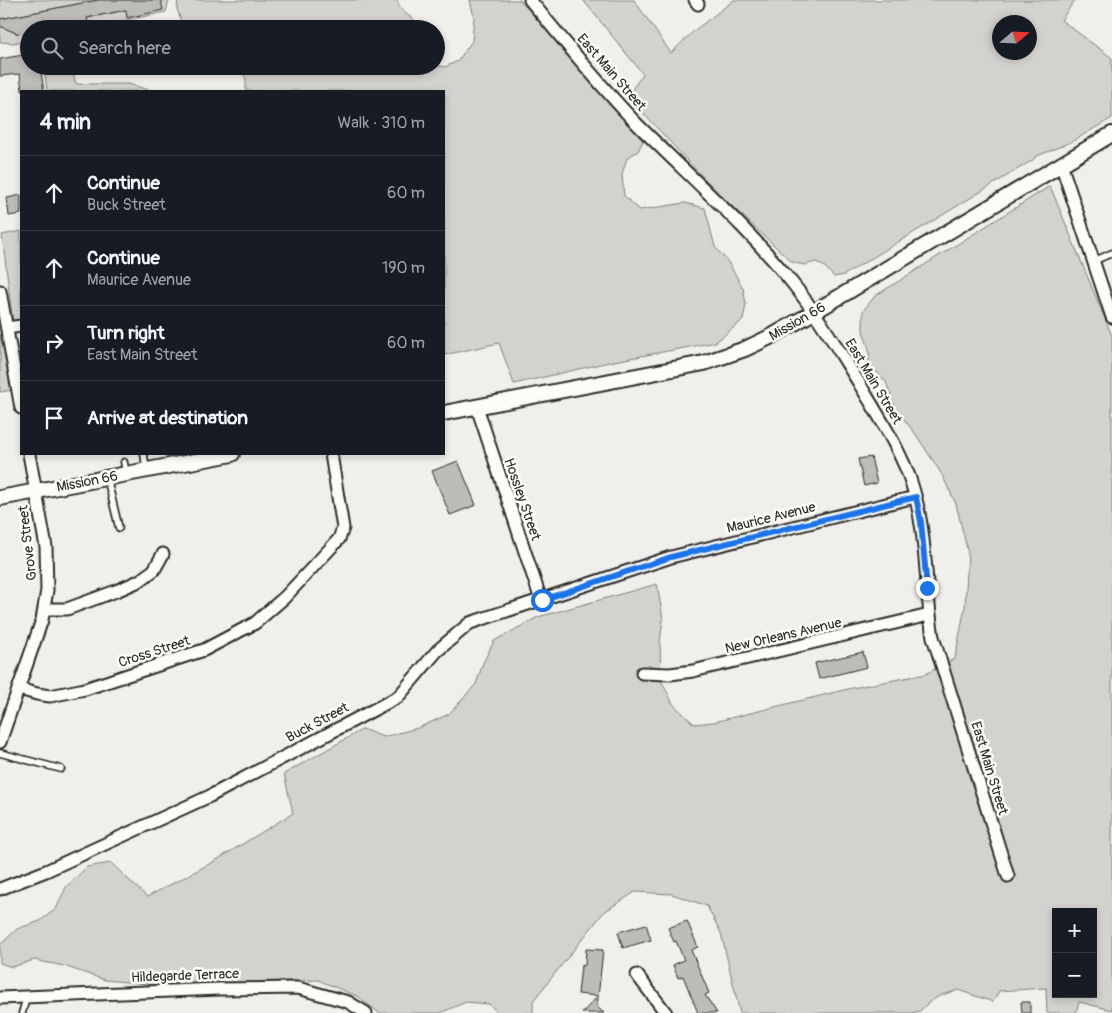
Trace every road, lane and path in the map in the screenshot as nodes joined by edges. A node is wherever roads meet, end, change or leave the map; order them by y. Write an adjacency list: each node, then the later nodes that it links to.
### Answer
1 (530, 0): 7 (street, East Main Street)
2 (1112, 134): 3 (street, Mission 66)
3 (1062, 164): 5 (street); 7 (street, Mission 66)
4 (1112, 253): 5 (lane)
5 (1094, 261): 8 (street)
6 (0, 291): 10 (street)
7 (814, 312): 12 (street, Mission 66); 23 (street, East Main Street)
8 (1112, 317)
9 (20, 326): 10 (street)
10 (7, 328): 11 (street)
11 (20, 402)
12 (477, 407): 13 (street, Mission 66); 28 (street, Hossley Street)
13 (445, 414)
14 (29, 455): 22 (street, Grove Street)
15 (144, 455): 20 (lane)
16 (218, 455): 18 (street, Mission 66)
17 (331, 455): 32 (street, Cross Street)
18 (204, 456): 19 (street, Mission 66)
19 (182, 458): 20 (street, Mission 66)
20 (146, 470): 21 (street, Mission 66)
21 (107, 478): 22 (street, Mission 66); 25 (lane)
22 (36, 491): 24 (street, Mission 66); 29 (street, Grove Street)
23 (916, 497): 27 (street, Maurice Avenue); 30 (street, East Main Street)
24 (0, 498)
25 (119, 528)
26 (163, 554): 29 (street)
27 (634, 569): 28 (street, Buck Street)
28 (542, 600): 37 (street, Buck Street)
29 (45, 608): 32 (street, Grove Street)
30 (929, 616): 31 (street, New Orleans Avenue); 36 (street, East Main Street)
31 (642, 672)
32 (19, 689): 33 (street, Grove Street)
33 (0, 742)
34 (0, 753): 35 (lane)
35 (61, 769)
36 (1008, 876)
37 (0, 890)
38 (638, 975): 43 (street)
39 (28, 996): 40 (street, Hildegarde Terrace); 41 (lane); 42 (street, Hildegarde Terrace)
40 (0, 998)
41 (22, 1013)
42 (366, 1013)
43 (666, 1013)

